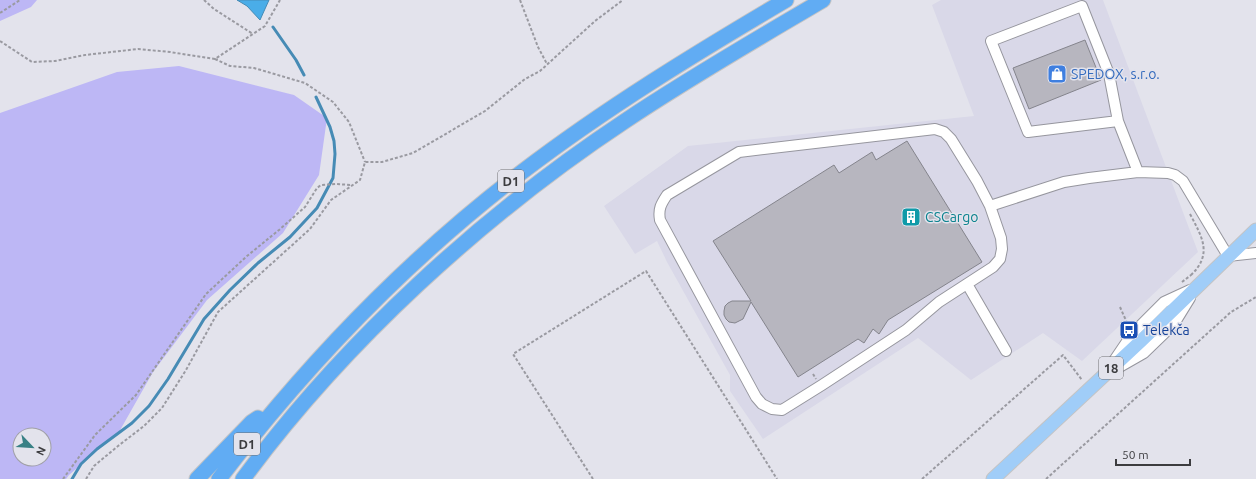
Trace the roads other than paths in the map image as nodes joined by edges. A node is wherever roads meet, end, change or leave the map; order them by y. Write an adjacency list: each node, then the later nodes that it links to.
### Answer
1 (786, 0): 11 (highway, D1)
2 (823, 0): 12 (highway, D1)
3 (1118, 121): 3 (street); 4 (street)
4 (1138, 172): 5 (street); 8 (street)
5 (990, 206): 9 (street); 9 (street)
6 (1256, 230): 8 (main road, 18)
7 (1256, 253): 8 (street)
8 (1228, 256): 17 (main road, 18)
9 (967, 284): 10 (street)
10 (1006, 351)
11 (275, 409): 13 (highway); 14 (highway, D1)
12 (258, 459): 15 (highway, D1); 16 (highway)
13 (197, 479)
14 (219, 479)
15 (243, 479)
16 (248, 479)
17 (993, 479)

